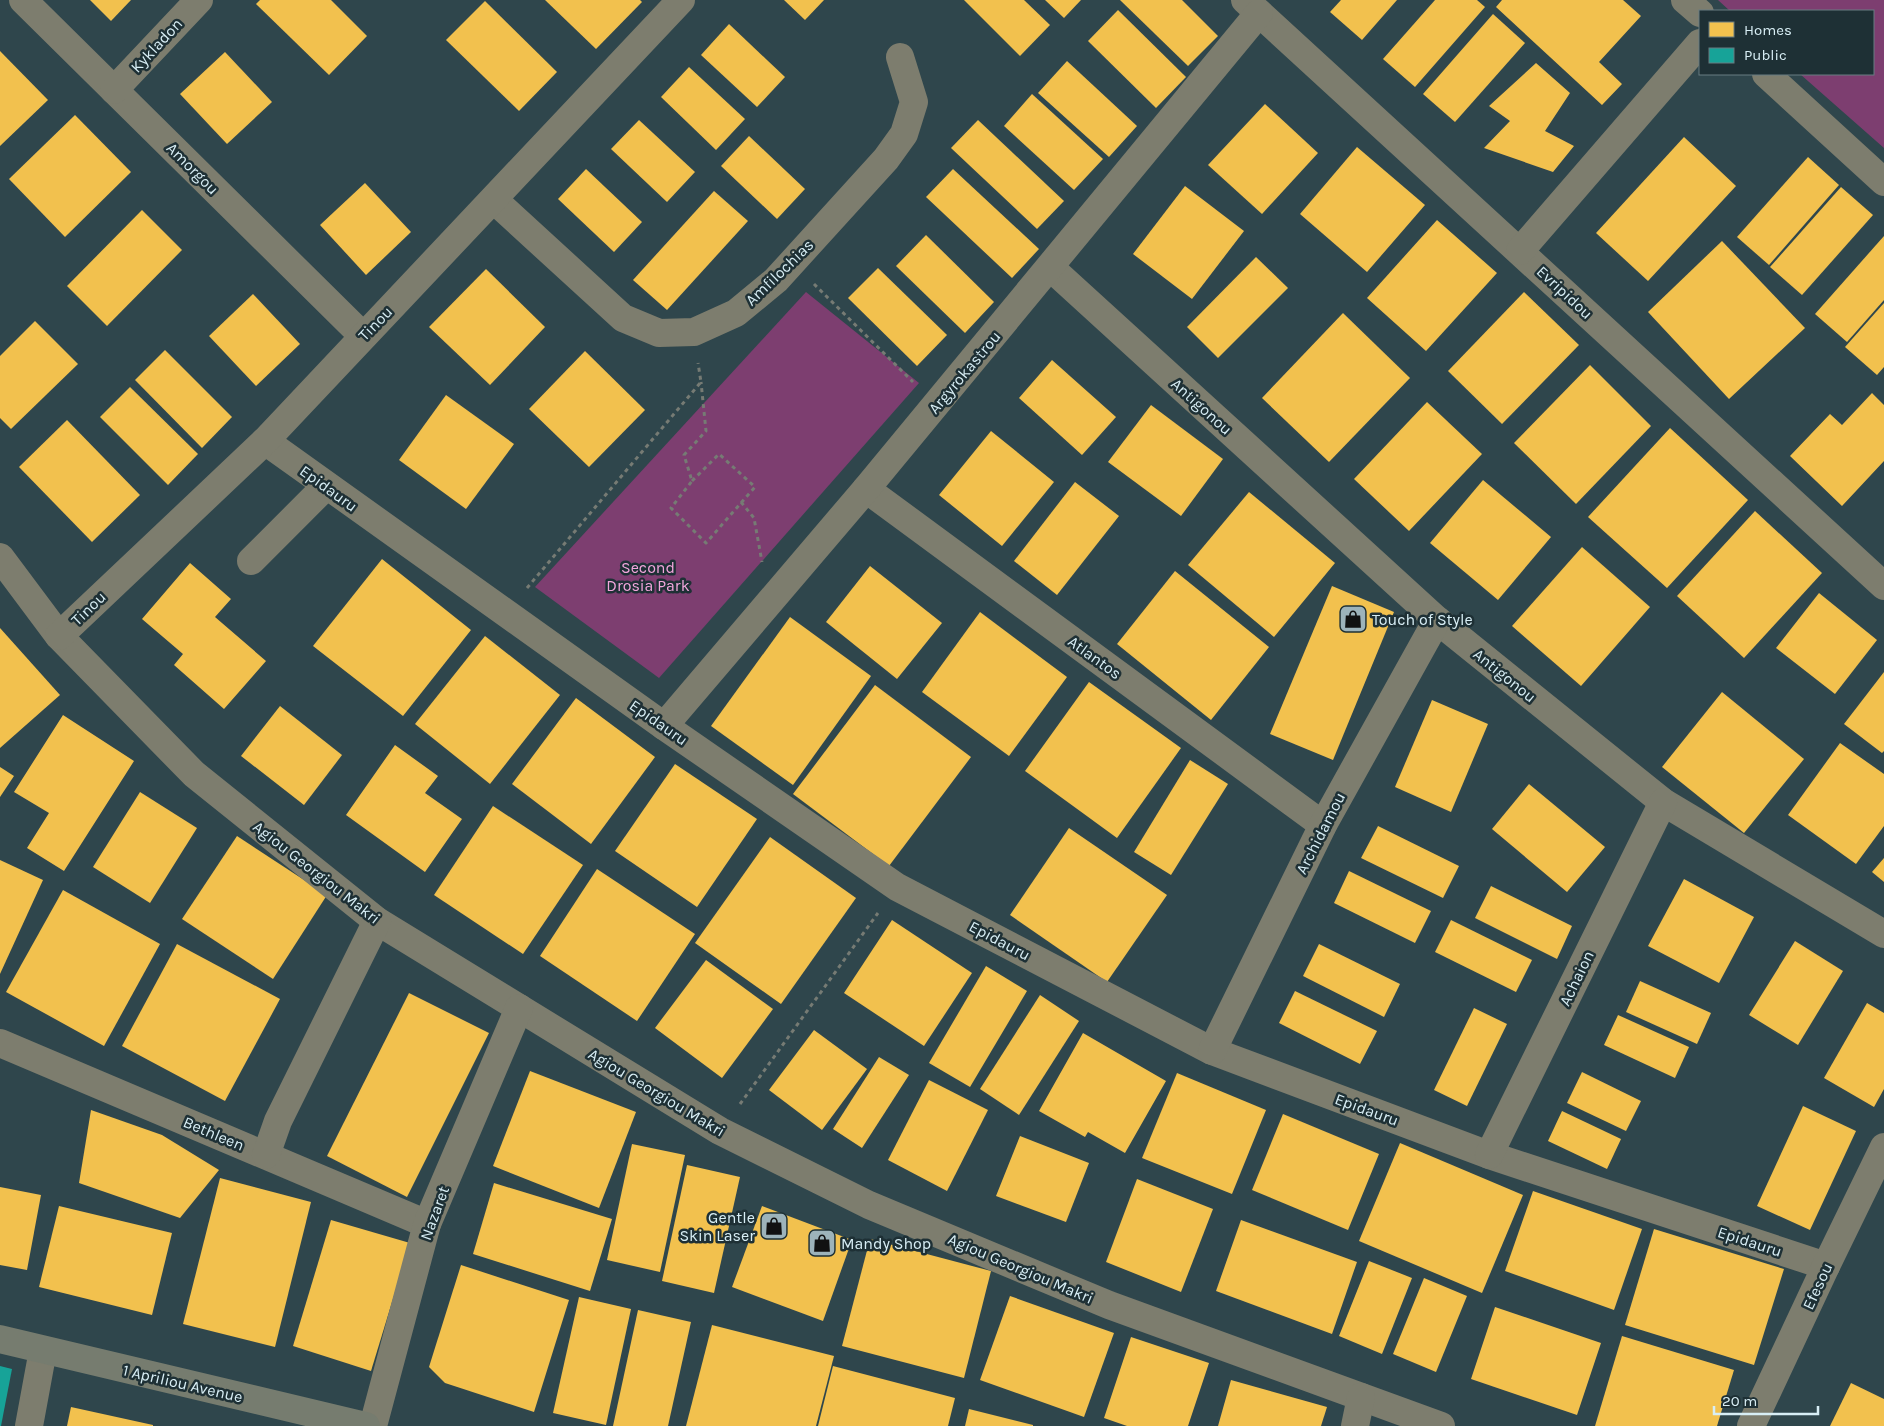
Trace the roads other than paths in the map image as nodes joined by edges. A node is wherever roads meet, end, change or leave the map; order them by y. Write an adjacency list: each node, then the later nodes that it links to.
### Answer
1 (22, 0): 10 (street, Amorgou)
2 (199, 0): 10 (street, Kykladon)
3 (681, 0): 12 (street, Tinou)
4 (1685, 0): 6 (street)
5 (1252, 7): 13 (street, Evripidou); 14 (street, Argyrokastrou)
6 (1699, 13)
7 (1699, 43): 13 (street)
8 (900, 57): 12 (street, Amfilochias)
9 (1767, 75): 11 (street)
10 (114, 90): 15 (street, Amorgou)
11 (1884, 182)
12 (494, 200): 15 (street, Tinou)
13 (1520, 251): 21 (street, Evripidou)
14 (1050, 268): 18 (street, Argyrokastrou); 22 (street, Antigonou)
15 (363, 336): 16 (street, Tinou)
16 (265, 441): 17 (street, Epidauru); 23 (street, Tinou)
17 (326, 486): 20 (street); 24 (street, Epidauru)
18 (866, 489): 24 (street, Argyrokastrou); 26 (street, Atlantos)
19 (0, 558): 23 (street, Agiou Georgiou Makri)
20 (251, 561)
21 (1884, 586)
22 (1437, 620): 25 (street, Antigonou); 26 (street, Archidamou)
23 (60, 636): 27 (street, Agiou Georgiou Makri)
24 (664, 726): 31 (street, Epidauru)
25 (1663, 802): 28 (street, Antigonou); 33 (street, Achaion)
26 (1323, 825): 31 (street, Archidamou)
27 (377, 921): 29 (street, Agiou Georgiou Makri); 34 (street)
28 (1884, 934)
29 (519, 1008): 35 (street, Nazaret); 39 (street, Agiou Georgiou Makri)
30 (0, 1043): 34 (street, Bethleen)
31 (1212, 1051): 33 (street, Epidauru)
32 (1884, 1146): 36 (street, Efesou)
33 (1488, 1154): 36 (street, Epidauru)
34 (266, 1155): 35 (street, Bethleen)
35 (427, 1224): 42 (street, Nazaret)
36 (1826, 1266): 45 (street, Efesou)
37 (0, 1339): 38 (main road, 1 Apriliou Avenue)
38 (44, 1350): 40 (street); 41 (main road, 1 Apriliou Avenue)
39 (1361, 1397): 43 (street); 44 (street, Agiou Georgiou Makri)
40 (29, 1426)
41 (366, 1426)
42 (373, 1426)
43 (1354, 1426)
44 (1441, 1426)
45 (1752, 1426)

